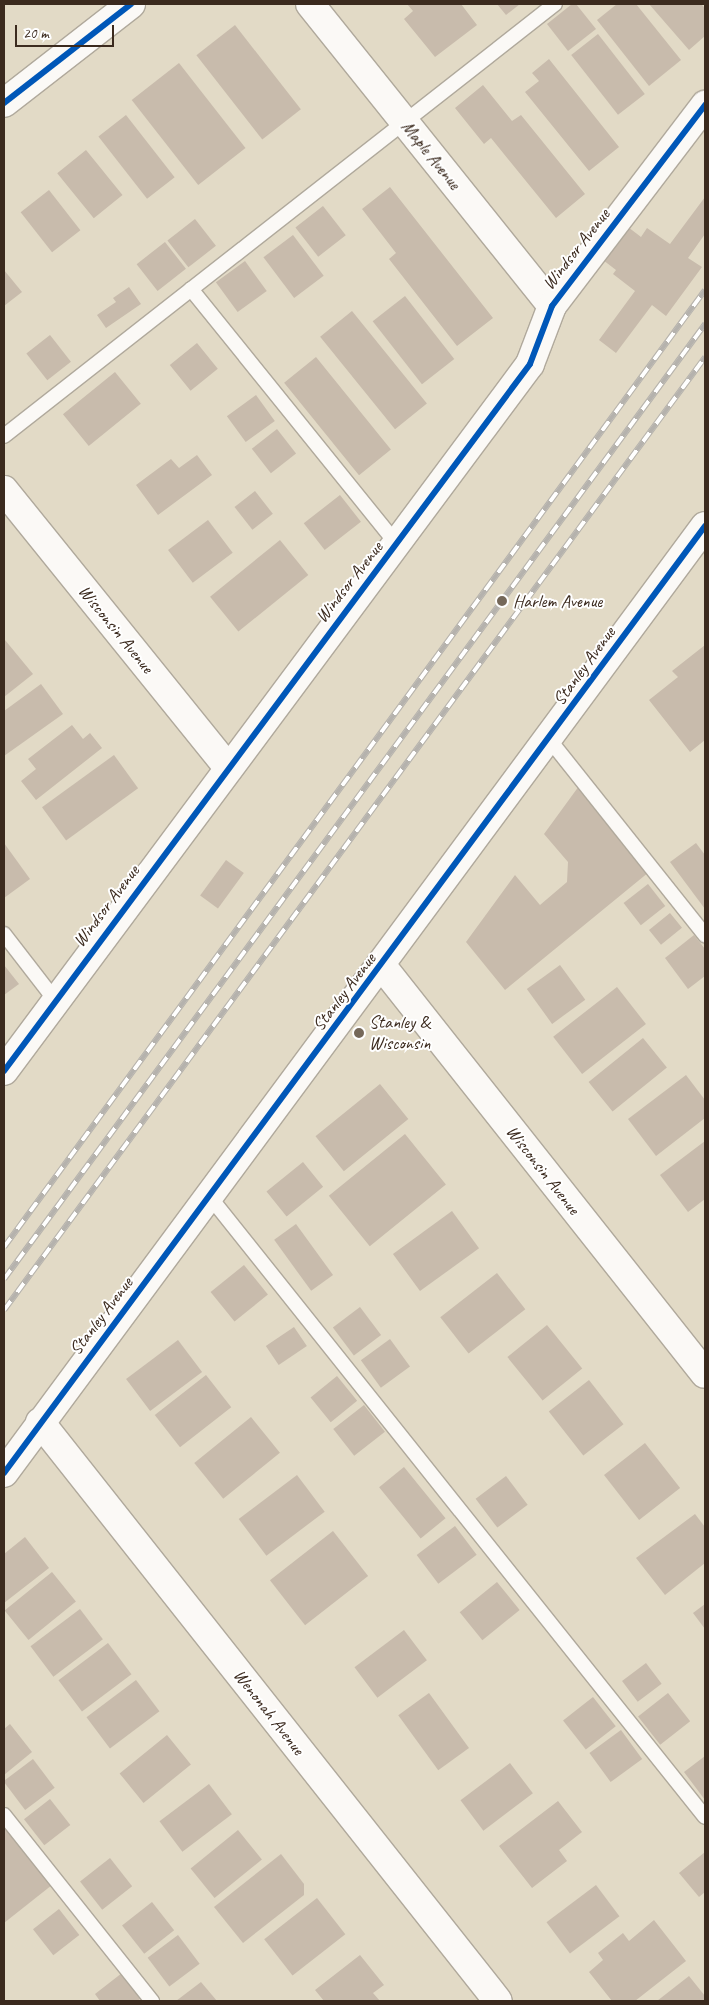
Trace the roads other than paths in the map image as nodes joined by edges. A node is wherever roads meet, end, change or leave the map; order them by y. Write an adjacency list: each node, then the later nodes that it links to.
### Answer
1 (131, 4): 4 (street)
2 (310, 4): 6 (street, Maple Avenue)
3 (555, 4): 6 (lane)
4 (4, 103)
5 (705, 105): 8 (street, Windsor Avenue)
6 (404, 122): 7 (lane); 8 (street, Maple Avenue)
7 (191, 289): 9 (lane); 12 (lane)
8 (552, 306): 12 (street, Windsor Avenue)
9 (4, 436)
10 (4, 490): 14 (street, Wisconsin Avenue)
11 (705, 526): 13 (street, Stanley Avenue)
12 (397, 544): 14 (street, Windsor Avenue)
13 (549, 739): 16 (lane); 17 (street, Stanley Avenue)
14 (228, 768): 18 (street, Windsor Avenue)
15 (4, 934): 18 (lane)
16 (705, 934)
17 (382, 966): 20 (street, Stanley Avenue); 21 (street, Wisconsin Avenue)
18 (56, 1000): 19 (street, Windsor Avenue)
19 (4, 1071)
20 (210, 1197): 22 (street, Stanley Avenue); 25 (lane)
21 (705, 1374)
22 (40, 1422): 23 (street, Stanley Avenue); 27 (street, Wenonah Avenue)
23 (4, 1473)
24 (4, 1815): 26 (lane)
25 (705, 1817)
26 (152, 2001)
27 (498, 2001)

